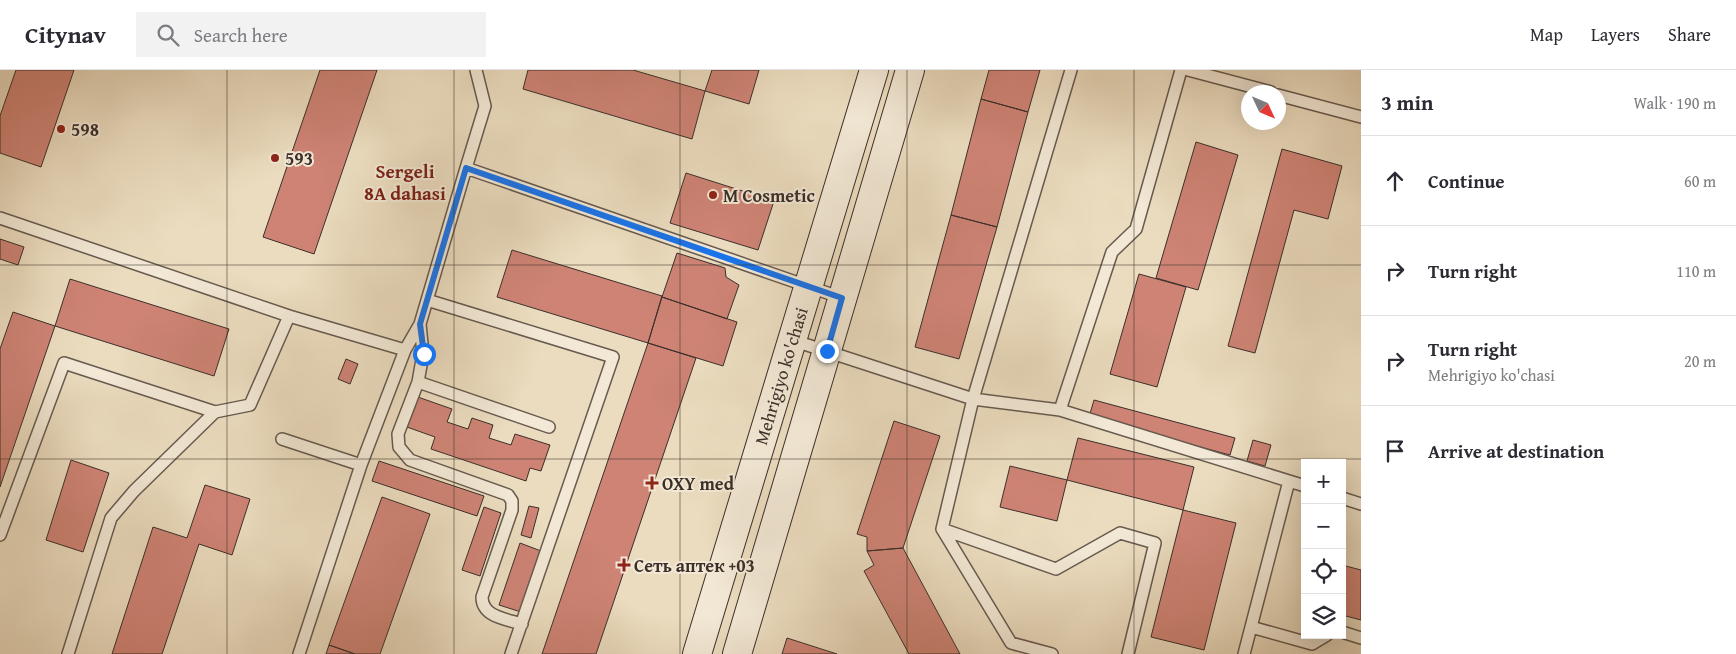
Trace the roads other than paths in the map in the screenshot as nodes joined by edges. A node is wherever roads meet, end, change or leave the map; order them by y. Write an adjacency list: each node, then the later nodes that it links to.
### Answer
1 (476, 70): 10 (lane)
2 (874, 70): 12 (main road, Mehrigiyo ko'chasi)
3 (910, 70): 13 (main road, Mehrigiyo ko'chasi)
4 (1071, 70): 21 (lane)
5 (1181, 70): 22 (lane)
6 (1188, 70): 7 (lane)
7 (1245, 85)
8 (1286, 96): 9 (lane)
9 (1361, 117)
10 (466, 168): 12 (lane); 14 (lane)
11 (0, 218): 15 (lane)
12 (808, 286): 13 (lane); 17 (main road, Mehrigiyo ko'chasi)
13 (842, 298): 19 (main road, Mehrigiyo ko'chasi)
14 (427, 300): 16 (lane); 33 (lane)
15 (289, 316): 18 (lane); 23 (lane)
16 (420, 324): 18 (lane); 20 (lane)
17 (792, 340): 19 (lane); 41 (main road, Mehrigiyo ko'chasi)
18 (405, 350): 26 (lane)
19 (827, 351): 21 (lane); 42 (main road, Mehrigiyo ko'chasi)
20 (418, 382): 24 (lane); 33 (lane)
21 (973, 399): 22 (lane); 31 (lane)
22 (1060, 410): 27 (lane)
23 (216, 412): 32 (lane); 38 (lane)
24 (549, 427)
25 (282, 439): 26 (lane)
26 (361, 465): 39 (lane)
27 (1289, 481): 28 (lane); 34 (lane)
28 (1301, 485)
29 (1346, 499): 30 (lane)
30 (1361, 504)
31 (942, 529): 43 (lane); 44 (lane)
32 (0, 535)
33 (522, 624): 40 (lane)
34 (1252, 627): 37 (lane); 45 (lane)
35 (1346, 633): 36 (lane)
36 (1361, 638)
37 (1320, 639)
38 (68, 654)
39 (299, 654)
40 (511, 654)
41 (697, 654)
42 (737, 654)
43 (1052, 654)
44 (1128, 654)
45 (1244, 654)

